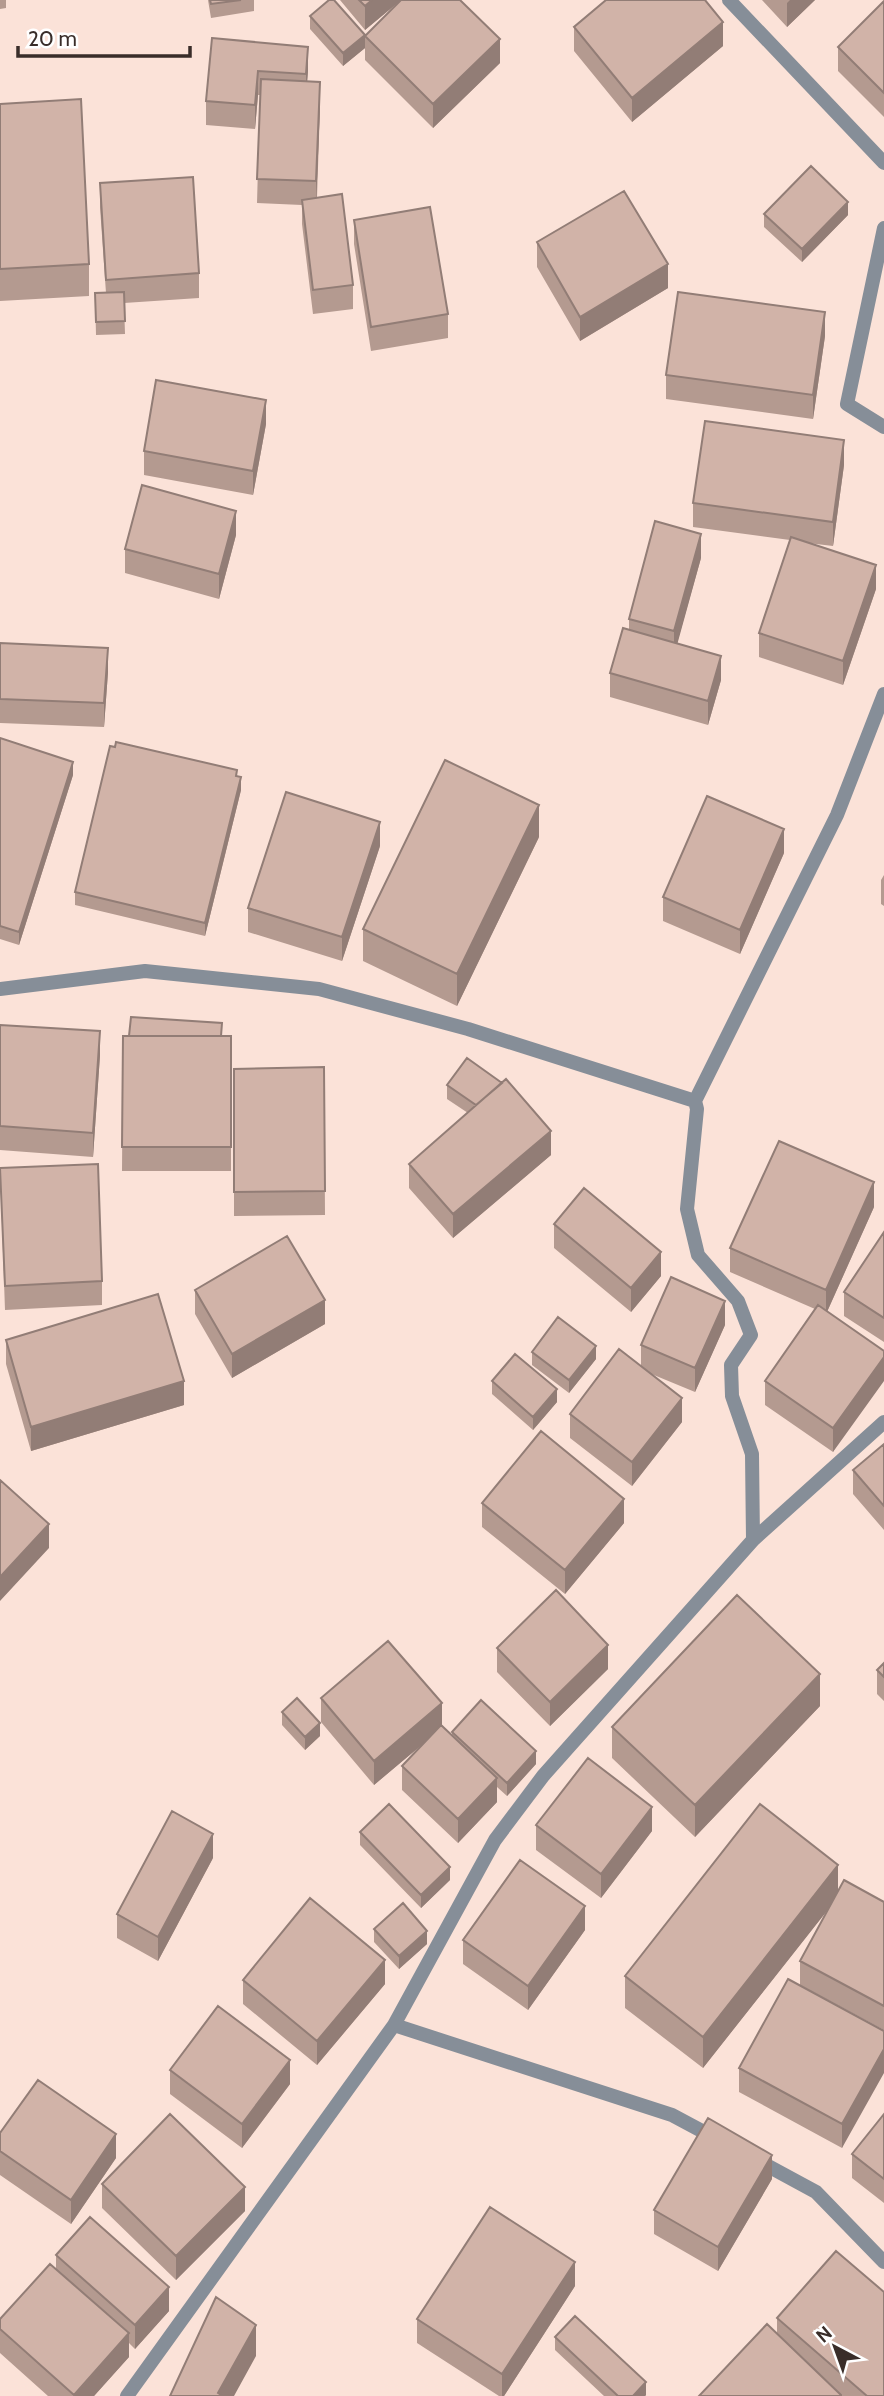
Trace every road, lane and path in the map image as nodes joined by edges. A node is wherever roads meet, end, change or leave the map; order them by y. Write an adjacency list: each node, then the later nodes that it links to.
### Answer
1 (729, 0): 2 (street)
2 (884, 163)
3 (884, 228): 4 (street)
4 (884, 426)
5 (884, 695): 7 (street)
6 (0, 989): 7 (street)
7 (695, 1101): 9 (street)
8 (884, 1422): 9 (street)
9 (753, 1541): 10 (street)
10 (394, 2025): 11 (street); 12 (street)
11 (884, 2262)
12 (127, 2396)

